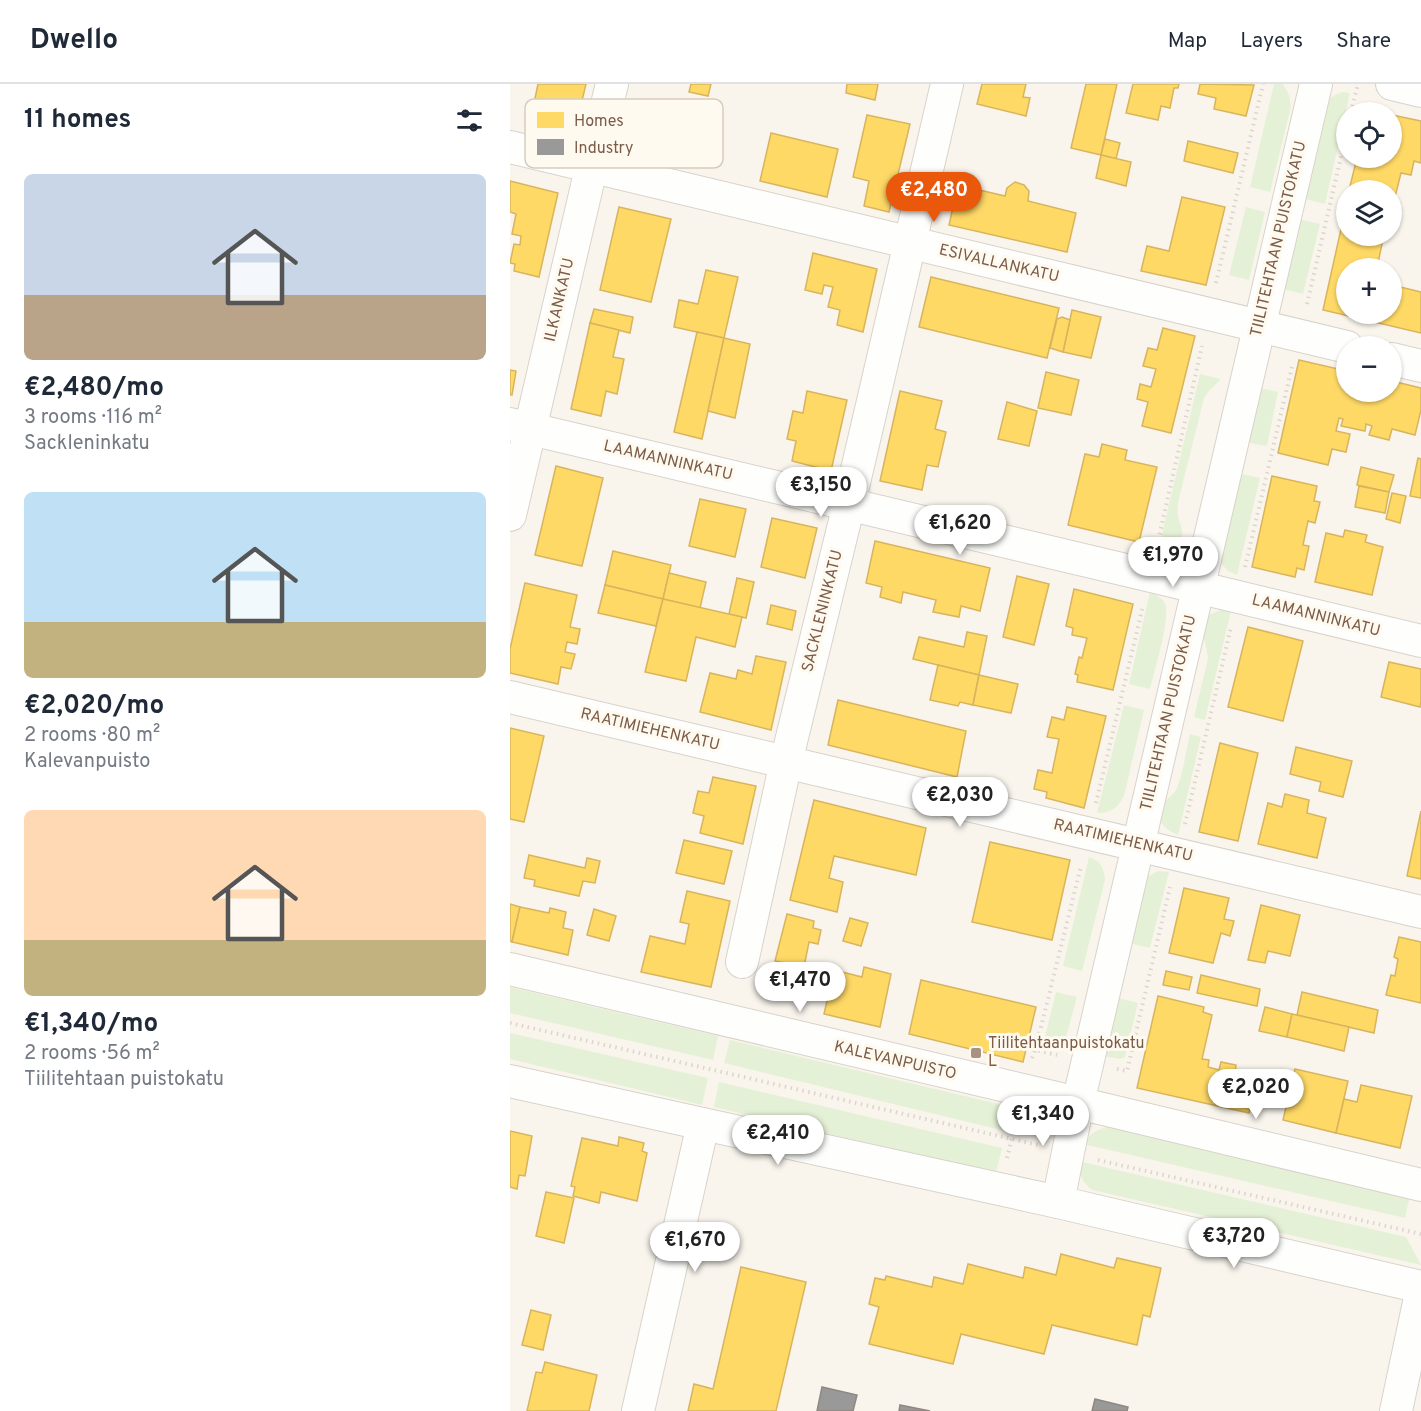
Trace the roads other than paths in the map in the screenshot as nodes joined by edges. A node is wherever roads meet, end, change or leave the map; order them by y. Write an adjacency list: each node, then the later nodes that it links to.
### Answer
1 (612, 84): 6 (street, ILKANKATU)
2 (946, 84): 11 (street, SACKLENINKATU)
3 (1316, 84): 12 (street, TIILITEHTAAN PUISTOKATU)
4 (1392, 84): 5 (street)
5 (1421, 91)
6 (608, 99)
7 (510, 147): 8 (street, ESIVALLANKATU)
8 (525, 151)
9 (592, 168): 16 (street, ILKANKATU)
10 (596, 168): 11 (street, ESIVALLANKATU)
11 (910, 243): 12 (street, ESIVALLANKATU); 17 (street, SACKLENINKATU)
12 (1259, 326): 13 (street, ESIVALLANKATU); 19 (street, TIILITEHTAAN PUISTOKATU)
13 (1336, 344)
14 (1402, 361): 15 (street)
15 (1421, 366)
16 (520, 426): 17 (street, LAAMANNINKATU); 18 (street, ILKANKATU)
17 (849, 504): 19 (street, LAAMANNINKATU); 22 (street, SACKLENINKATU)
18 (510, 515)
19 (1199, 587): 20 (street, LAAMANNINKATU); 23 (street, TIILITEHTAAN PUISTOKATU)
20 (1421, 641)
21 (510, 697): 22 (street, RAATIMIEHENKATU)
22 (786, 762): 23 (street, RAATIMIEHENKATU); 25 (street, SACKLENINKATU)
23 (1139, 845): 24 (street, RAATIMIEHENKATU); 28 (street, TIILITEHTAAN PUISTOKATU)
24 (1421, 912)
25 (742, 962)
26 (510, 969): 28 (street, KALEVANPUISTO)
27 (510, 1081): 29 (street)
28 (1078, 1103): 30 (street, KALEVANPUISTO); 31 (street, TIILITEHTAAN PUISTOKATU)
29 (703, 1124): 31 (street); 34 (street)
30 (1421, 1185)
31 (1058, 1202): 32 (street)
32 (1421, 1287)
33 (1421, 1293): 35 (street)
34 (638, 1411)
35 (1396, 1411)

